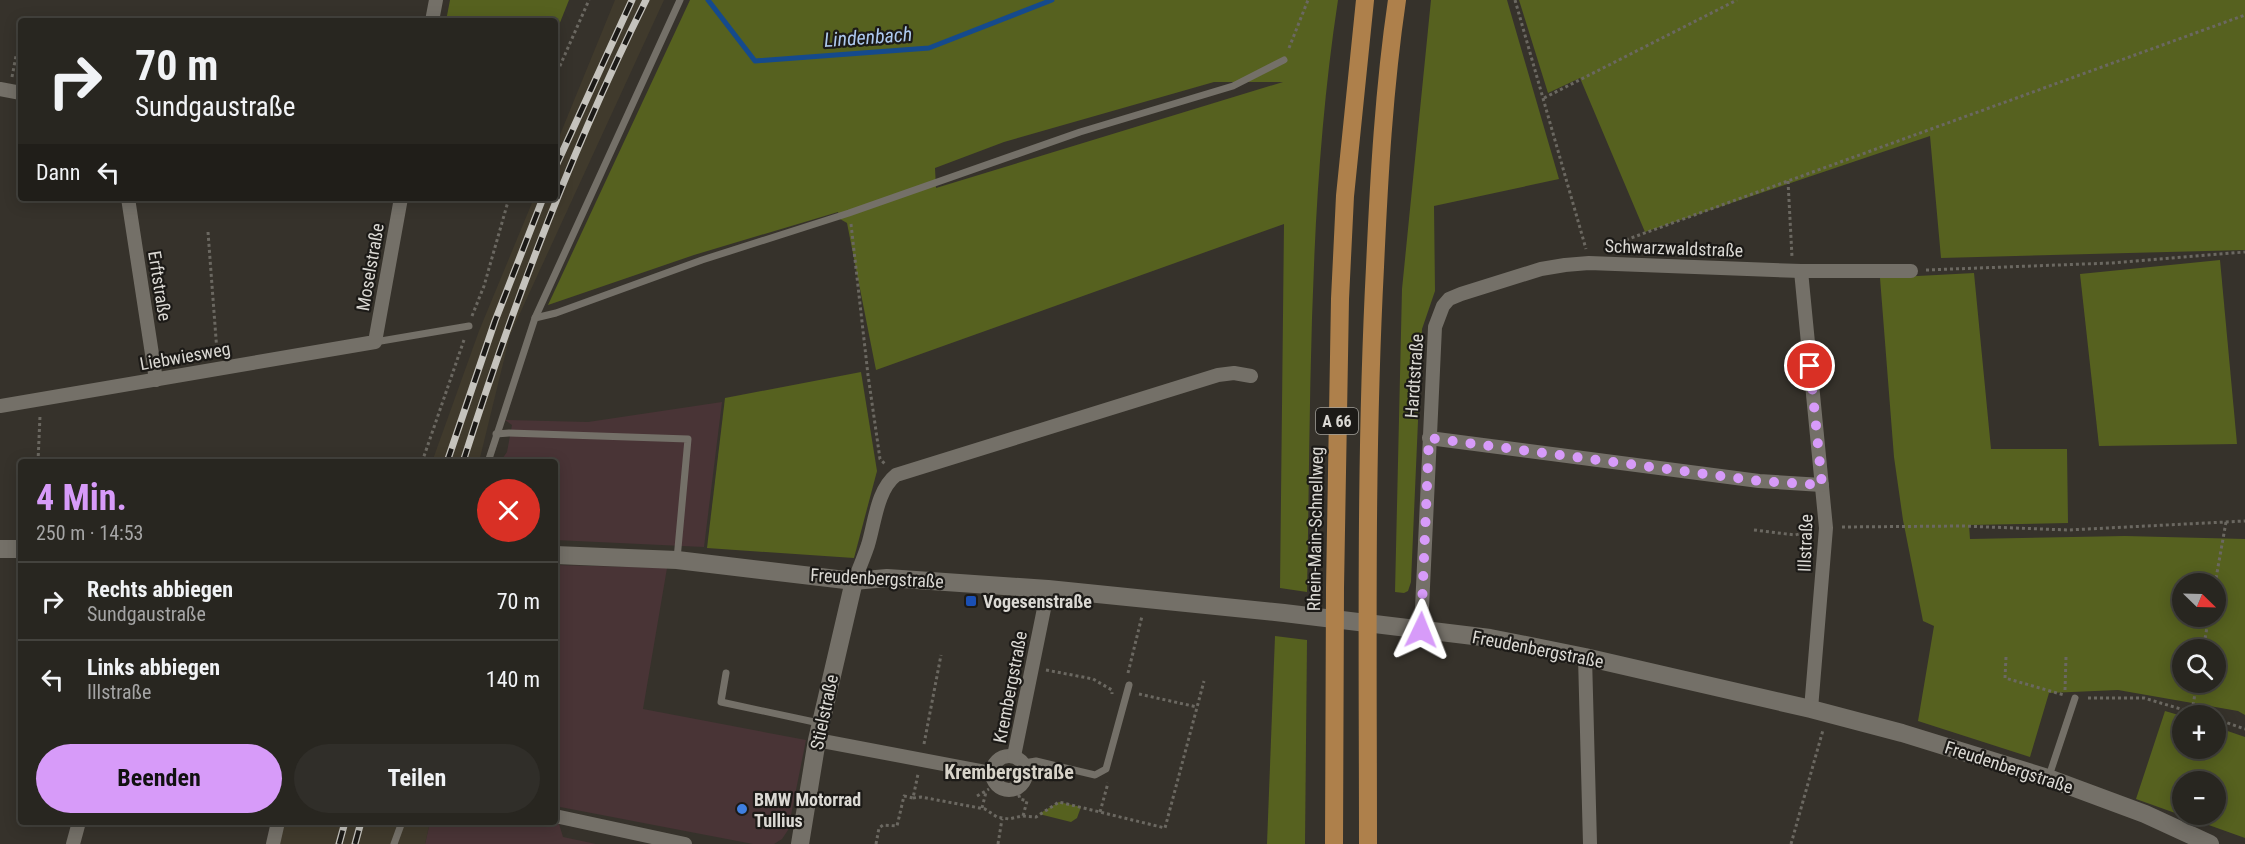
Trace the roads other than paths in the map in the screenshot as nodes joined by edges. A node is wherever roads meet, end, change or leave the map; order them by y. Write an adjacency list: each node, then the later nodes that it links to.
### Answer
1 (436, 0): 5 (street)
2 (680, 0): 14 (lane)
3 (1365, 0): 49 (highway, Rhein-Main-Schnellweg / A 66)
4 (1397, 0): 50 (highway, A 66)
5 (433, 18)
6 (1284, 60): 14 (lane)
7 (0, 89): 8 (street)
8 (18, 92)
9 (128, 201): 18 (street, Erftstraße)
10 (399, 201): 16 (street, Moselstraße)
11 (1797, 270): 12 (street, Schwarzwaldstraße); 13 (street, Schwarzwaldstraße); 23 (street, Illstraße)
12 (1911, 271)
13 (1443, 306): 21 (street, Hardtstraße)
14 (535, 318): 20 (lane)
15 (469, 326): 16 (lane)
16 (375, 342): 18 (street, Liebwiesweg)
17 (1251, 376): 28 (street)
18 (156, 380): 19 (street, Liebwiesweg)
19 (0, 406)
20 (496, 434): 22 (lane); 27 (lane)
21 (1429, 438): 23 (street); 30 (street, Hardtstraße)
22 (489, 459)
23 (1822, 485): 35 (street, Illstraße)
24 (0, 549): 25 (street)
25 (18, 549)
26 (558, 555): 27 (street, Freudenbergstraße)
27 (677, 560): 28 (street, Freudenbergstraße)
28 (854, 581): 29 (street, Freudenbergstraße); 36 (street, Stielstraße)
29 (1048, 589): 30 (street, Freudenbergstraße); 37 (street, Krembergstraße)
30 (1413, 629): 31 (street, Freudenbergstraße)
31 (1585, 657): 35 (street, Freudenbergstraße); 51 (street)
32 (726, 673): 36 (lane)
33 (1128, 689): 37 (lane)
34 (2075, 698): 39 (lane)
35 (1819, 711): 39 (street, Freudenbergstraße)
36 (819, 731): 38 (street); 48 (street, Stielstraße)
37 (1019, 760): 38 (street, Krembergstraße); 38 (street, Krembergstraße)
38 (991, 773)
39 (2048, 778): 52 (street, Freudenbergstraße)
40 (558, 817): 47 (street)
41 (78, 825): 44 (street)
42 (277, 825): 45 (street)
43 (401, 825): 46 (lane)
44 (73, 844)
45 (273, 844)
46 (394, 844)
47 (685, 844)
48 (800, 844)
49 (1334, 844)
50 (1368, 844)
51 (1590, 844)
52 (2210, 844)

